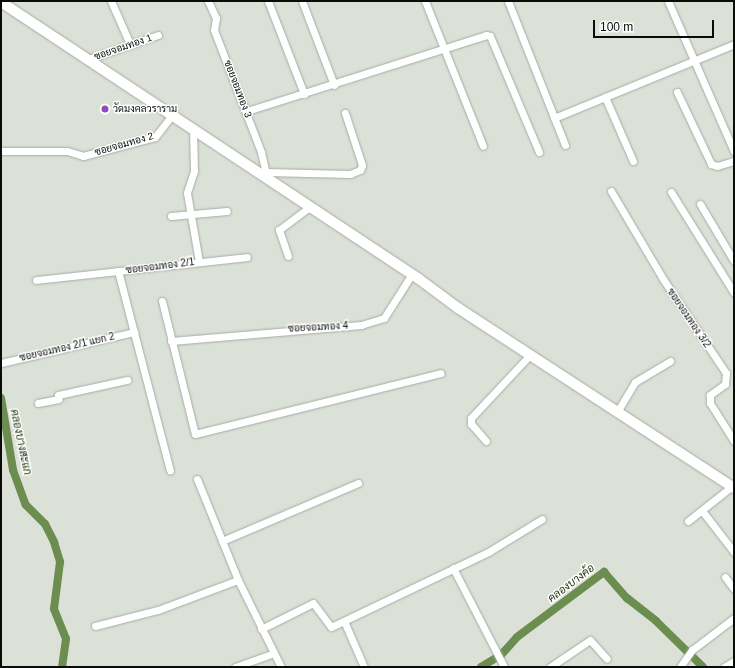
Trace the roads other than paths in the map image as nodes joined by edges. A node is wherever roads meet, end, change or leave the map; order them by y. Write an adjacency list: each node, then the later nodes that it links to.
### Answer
1 (111, 1): 10 (street)
2 (208, 1): 19 (street, ซอยจอมทอง 3)
3 (268, 1): 17 (street)
4 (302, 1): 15 (street)
5 (425, 1): 12 (street)
6 (508, 1): 22 (street)
7 (668, 1): 14 (street)
8 (1, 2): 13 (main road)
9 (158, 35): 10 (street, ซอยจอมทอง 1)
10 (130, 44): 13 (street, ซอยจอมทอง 1)
11 (734, 44): 14 (street)
12 (446, 50): 15 (street); 25 (street); 27 (street)
13 (88, 59): 21 (main road)
14 (693, 62): 18 (street); 28 (street)
15 (334, 84): 17 (street)
16 (677, 92): 30 (street)
17 (304, 94): 19 (street)
18 (605, 97): 22 (street); 29 (street)
19 (247, 111): 31 (street, ซอยจอมทอง 3)
20 (345, 113): 31 (street)
21 (172, 115): 23 (main road); 26 (street, ซอยจอมทอง 2)
22 (554, 118): 24 (street)
23 (193, 129): 31 (main road); 37 (street, ซอยจอมทอง 2/1)
24 (565, 145)
25 (483, 146)
26 (1, 151)
27 (539, 152)
28 (734, 152)
29 (633, 161)
30 (734, 162)
31 (266, 175): 35 (main road)
32 (611, 191): 58 (street, ซอยจอมทอง 3/2)
33 (671, 192): 46 (street)
34 (700, 204): 41 (street)
35 (310, 207): 39 (street); 44 (main road)
36 (227, 211): 37 (street)
37 (191, 213): 38 (street); 42 (street, ซอยจอมทอง 2/1)
38 (170, 216)
39 (288, 256)
40 (247, 257): 42 (street)
41 (734, 261)
42 (199, 262): 43 (street, ซอยจอมทอง 2/1)
43 (118, 271): 45 (street); 48 (street, ซอยจอมทอง 2/1)
44 (412, 274): 49 (street, ซอยจอมทอง 4); 50 (main road)
45 (36, 280)
46 (734, 293)
47 (162, 301): 49 (street)
48 (134, 332): 52 (street, ซอยจอมทอง 2/1 แยก 2); 59 (street, ซอยจอมทอง 2/1)
49 (172, 341): 53 (street)
50 (530, 356): 56 (main road); 57 (street)
51 (670, 361): 56 (street)
52 (1, 363)
53 (442, 373)
54 (127, 380): 55 (street)
55 (38, 403)
56 (616, 412): 62 (main road)
57 (486, 441)
58 (734, 441)
59 (170, 470)
60 (197, 479): 66 (street)
61 (358, 483): 66 (street)
62 (733, 487): 63 (street)
63 (703, 512): 65 (street); 67 (street)
64 (542, 519): 68 (street)
65 (688, 521)
66 (222, 541): 70 (street)
67 (734, 552)
68 (453, 568): 73 (street); 79 (street)
69 (725, 577): 71 (street)
70 (238, 580): 74 (street); 75 (street)
71 (734, 589)
72 (734, 618): 84 (street)
73 (344, 621): 75 (street); 82 (street)
74 (95, 626)
75 (261, 629): 76 (street)
76 (274, 653): 80 (street); 81 (street)
77 (607, 659): 83 (street)
78 (734, 662): 85 (street)
79 (503, 665)
80 (235, 667)
81 (281, 667)
82 (364, 667)
83 (550, 667)
84 (680, 667)
85 (724, 667)

